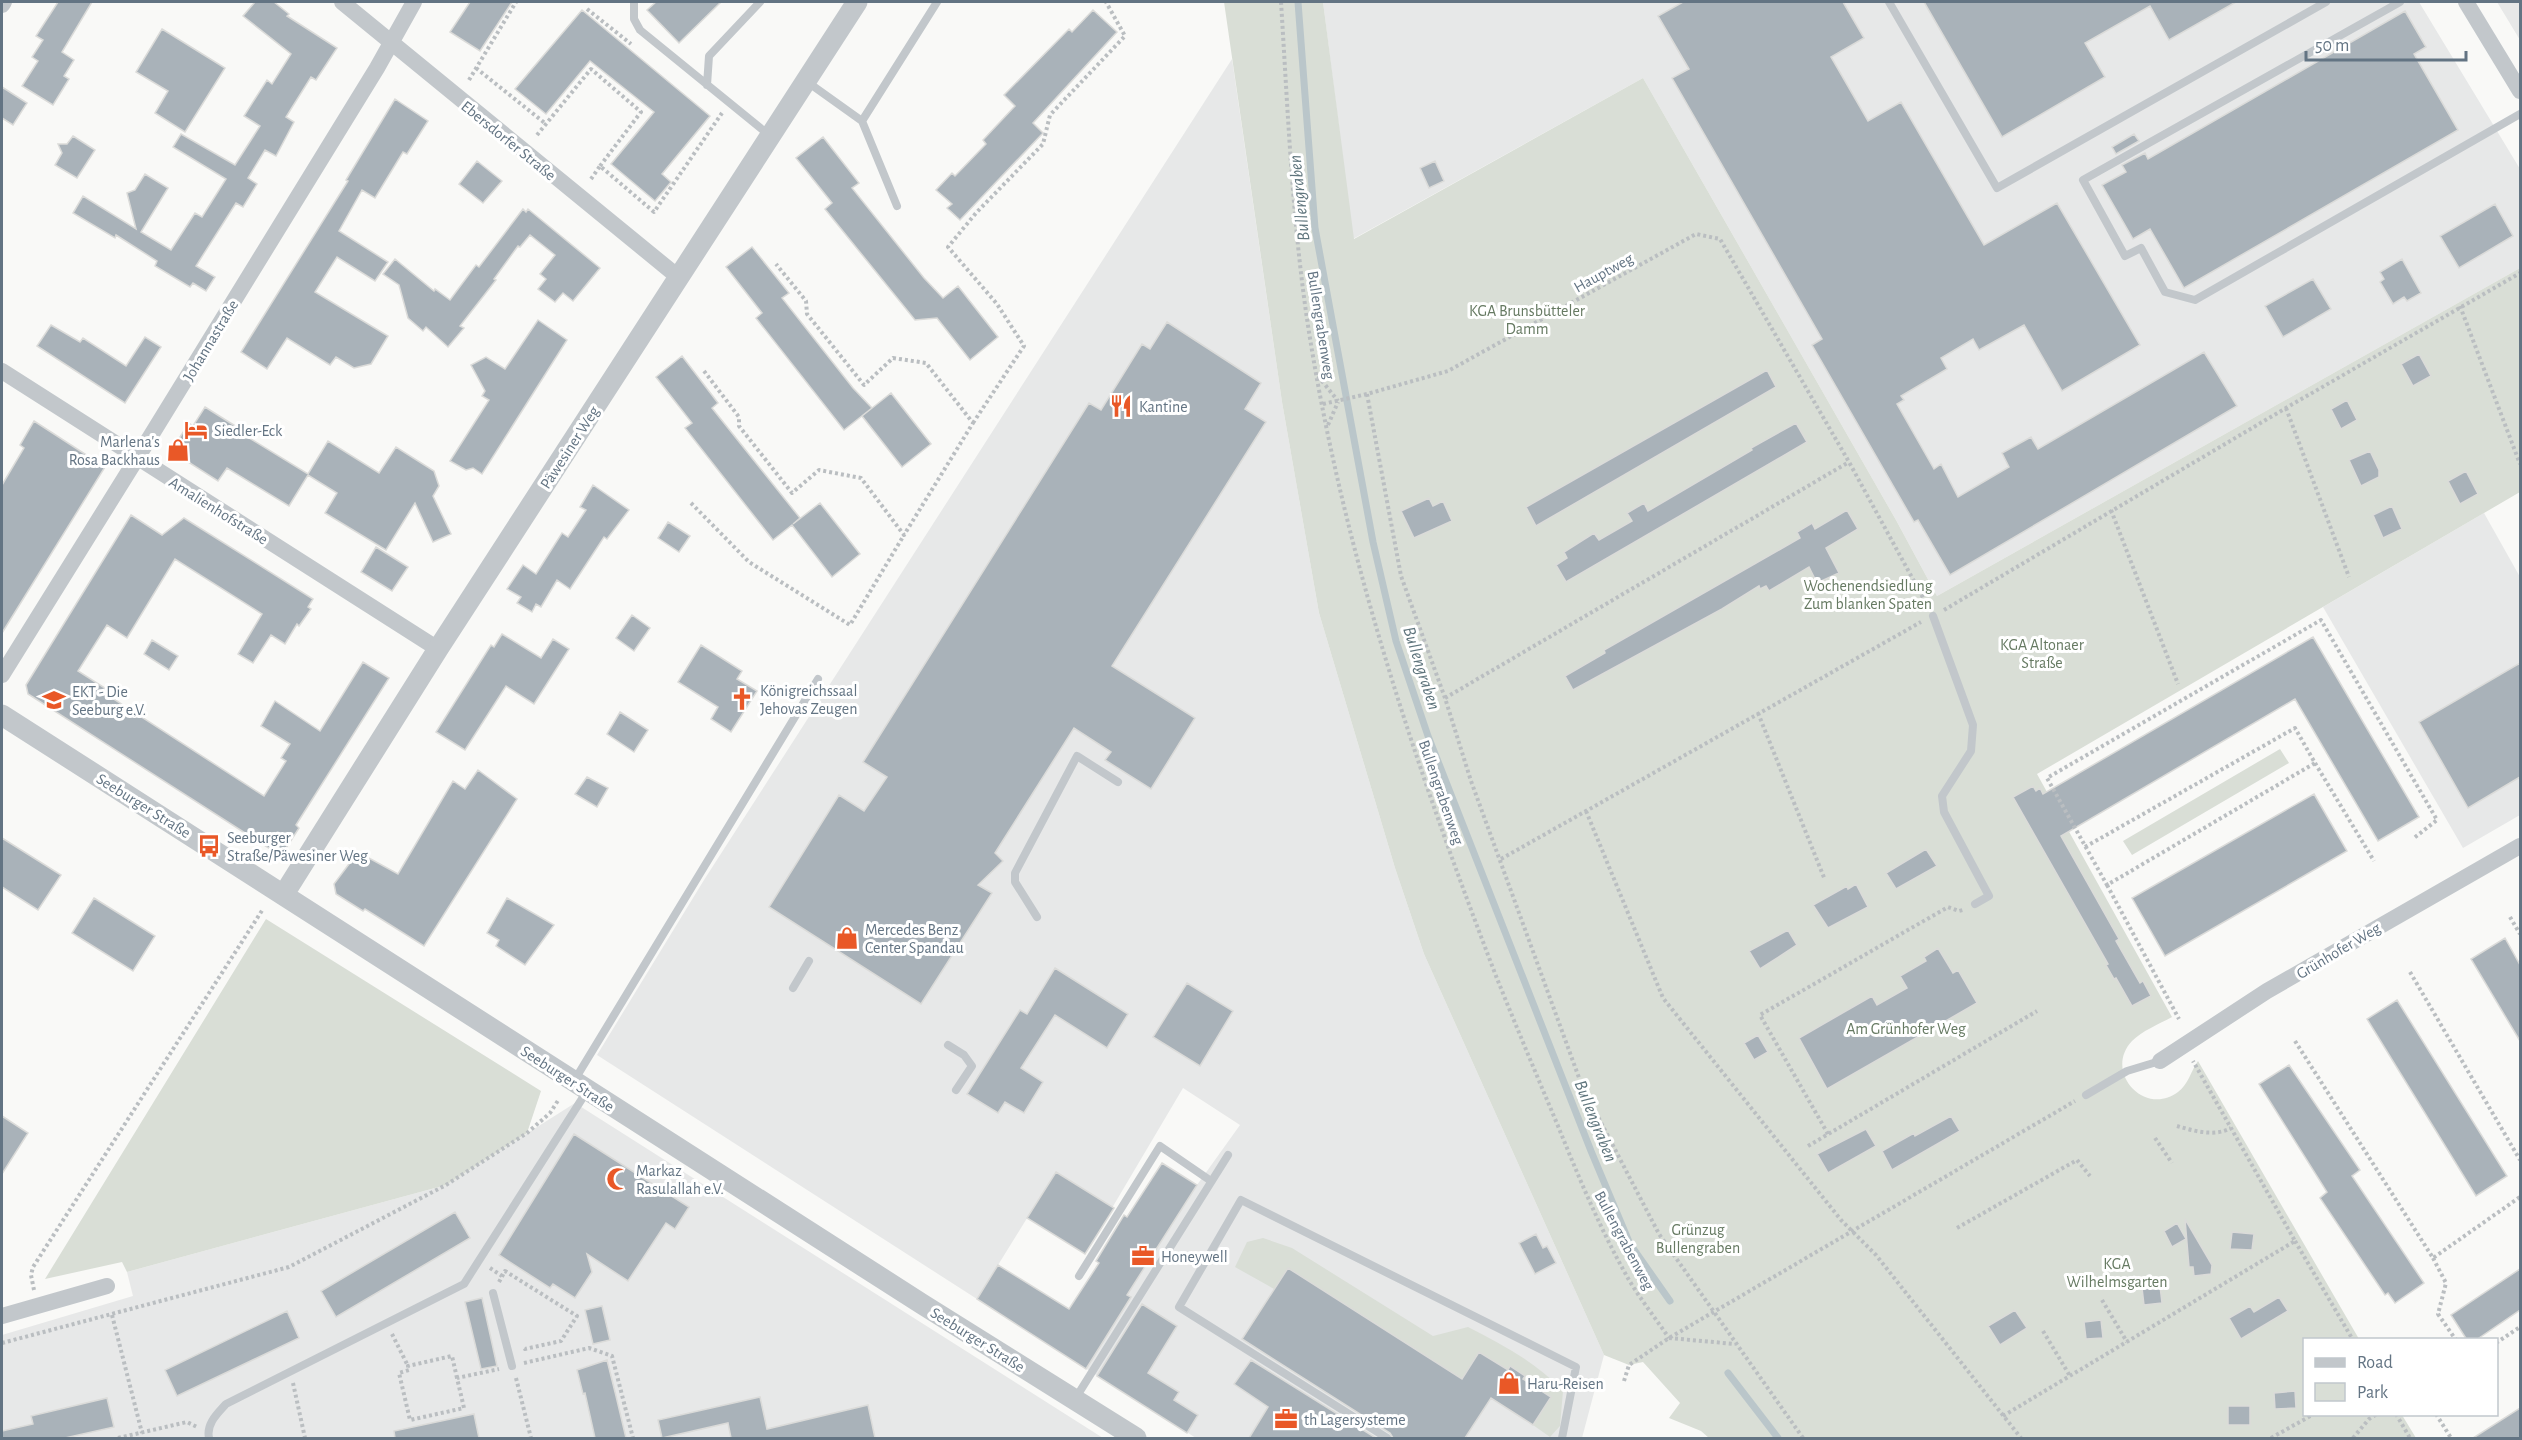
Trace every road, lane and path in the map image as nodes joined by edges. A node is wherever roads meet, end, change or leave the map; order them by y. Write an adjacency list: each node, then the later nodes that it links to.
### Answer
1 (342, 2): 14 (street, Ebersdorfer Straße)
2 (414, 2): 14 (street, Johannastraße)
3 (516, 2): 15 (path)
4 (634, 2): 18 (lane)
5 (760, 2): 18 (lane)
6 (857, 2): 17 (street, Päwesiner Weg)
7 (937, 2): 22 (lane)
8 (1106, 2): 40 (path)
9 (1281, 2): 35 (path, Bullengrabenweg)
10 (1889, 2): 11 (lane)
11 (2326, 2)
12 (2400, 2): 21 (lane)
13 (2466, 2): 19 (street)
14 (392, 42): 31 (street, Ebersdorfer Straße); 42 (street, Johannastraße)
15 (476, 68): 16 (path); 23 (path)
16 (469, 80)
17 (806, 81): 22 (lane); 25 (street, Päwesiner Weg)
18 (707, 85): 20 (lane)
19 (2520, 91)
20 (729, 103): 25 (lane); 26 (path)
21 (2520, 114)
22 (862, 121): 28 (lane)
23 (546, 124): 24 (path); 26 (path)
24 (537, 135)
25 (769, 135): 31 (street, Päwesiner Weg)
26 (600, 166): 27 (path)
27 (591, 178)
28 (897, 206)
29 (776, 264): 40 (path)
30 (2520, 273): 32 (path)
31 (677, 276): 50 (street, Päwesiner Weg)
32 (2460, 306): 39 (path); 44 (path)
33 (2, 371): 42 (street, Amalienhofstraße)
34 (704, 371): 47 (path)
35 (1317, 376): 37 (path); 38 (path, Bullengrabenweg)
36 (1367, 394): 37 (path, Hauptweg); 43 (path, Hauptweg); 54 (path)
37 (1338, 401): 38 (path, Hauptweg); 41 (path)
38 (1323, 404): 41 (path, Bullengrabenweg)
39 (2286, 408): 46 (path); 48 (path)
40 (973, 423): 47 (path)
41 (1327, 427): 113 (path, Bullengrabenweg)
42 (137, 459): 50 (street, Amalienhofstraße); 51 (street, Johannastraße)
43 (1849, 462): 49 (path); 54 (path)
44 (2520, 464)
45 (691, 503): 47 (path)
46 (2112, 510): 49 (path); 53 (path)
47 (904, 535)
48 (2349, 578)
49 (1933, 616): 55 (path); 68 (lane)
50 (438, 649): 67 (street, Päwesiner Weg)
51 (2, 675)
52 (818, 679): 82 (lane)
53 (2178, 684)
54 (1445, 698): 63 (path)
55 (1758, 713): 59 (path); 65 (path)
56 (2, 715): 67 (street, Seeburger Straße)
57 (2315, 763): 62 (path); 64 (path); 66 (path)
58 (1118, 782): 71 (lane)
59 (1586, 811): 63 (path); 98 (path)
60 (2414, 838): 62 (path)
61 (2520, 846): 81 (street, Grünhofer Weg)
62 (2085, 847): 66 (path)
63 (1501, 859): 106 (path)
64 (2374, 861)
65 (1825, 880)
66 (2107, 885): 77 (path)
67 (284, 894): 82 (street, Seeburger Straße)
68 (1975, 904): 88 (path)
69 (263, 909): 105 (path)
70 (2510, 916): 72 (path)
71 (1037, 917)
72 (2520, 934)
73 (809, 961): 75 (lane)
74 (2410, 972): 92 (path)
75 (793, 988)
76 (2037, 1011): 88 (path)
77 (2179, 1019)
78 (2295, 1041): 100 (path)
79 (948, 1045): 83 (lane)
80 (2192, 1060): 87 (path)
81 (2160, 1061): 84 (lane)
82 (581, 1086): 109 (lane); 126 (street, Seeburger Straße)
83 (956, 1090)
84 (2086, 1095): 98 (path)
85 (559, 1099): 107 (path)
86 (2177, 1126): 87 (path)
87 (2231, 1128): 99 (path)
88 (1828, 1134): 90 (path)
89 (2156, 1138): 93 (path)
90 (1808, 1146)
91 (1228, 1155): 95 (lane)
92 (2520, 1160)
93 (2172, 1163)
94 (2090, 1176): 97 (path)
95 (1210, 1180): 101 (lane); 126 (lane)
96 (2520, 1197): 100 (path)
97 (1957, 1228)
98 (1852, 1231): 106 (path); 127 (path)
99 (2295, 1241): 114 (path); 117 (path)
100 (2433, 1258): 115 (path)
101 (1079, 1276)
102 (107, 1286): 105 (street)
103 (493, 1293): 112 (lane); 112 (path)
104 (2102, 1300): 117 (path)
105 (38, 1306): 108 (street)
106 (1712, 1313): 113 (path); 119 (path)
107 (112, 1315): 118 (path); 132 (path)
108 (2, 1316)
109 (387, 1323): 120 (path); 122 (lane)
110 (2520, 1327): 116 (path)
111 (2043, 1331): 123 (path)
112 (504, 1335): 121 (lane)
113 (1669, 1338): 119 (path); 125 (path)
114 (2351, 1338)
115 (2455, 1338)
116 (2498, 1341)
117 (2127, 1342): 123 (path)
118 (2, 1343)
119 (1736, 1344): 141 (path)
120 (408, 1366): 124 (path); 124 (path)
121 (512, 1366): 124 (path); 136 (path); 137 (path)
122 (291, 1371): 133 (lane); 135 (path)
123 (2070, 1376): 127 (path)
124 (457, 1378)
125 (1624, 1381)
126 (1075, 1399): 138 (street, Seeburger Straße)
127 (2003, 1416): 142 (path)
128 (2310, 1416): 143 (path)
129 (2374, 1416): 144 (path)
130 (2397, 1416): 145 (path)
131 (2437, 1416): 146 (path)
132 (142, 1433): 133 (path); 134 (path)
133 (209, 1435)
134 (118, 1438)
135 (305, 1438)
136 (531, 1438)
137 (633, 1438)
138 (1136, 1438)
139 (1388, 1438): 140 (lane)
140 (1562, 1438)
141 (1803, 1438)
142 (2021, 1438)
143 (2271, 1438)
144 (2353, 1438)
145 (2410, 1438)
146 (2451, 1438)

